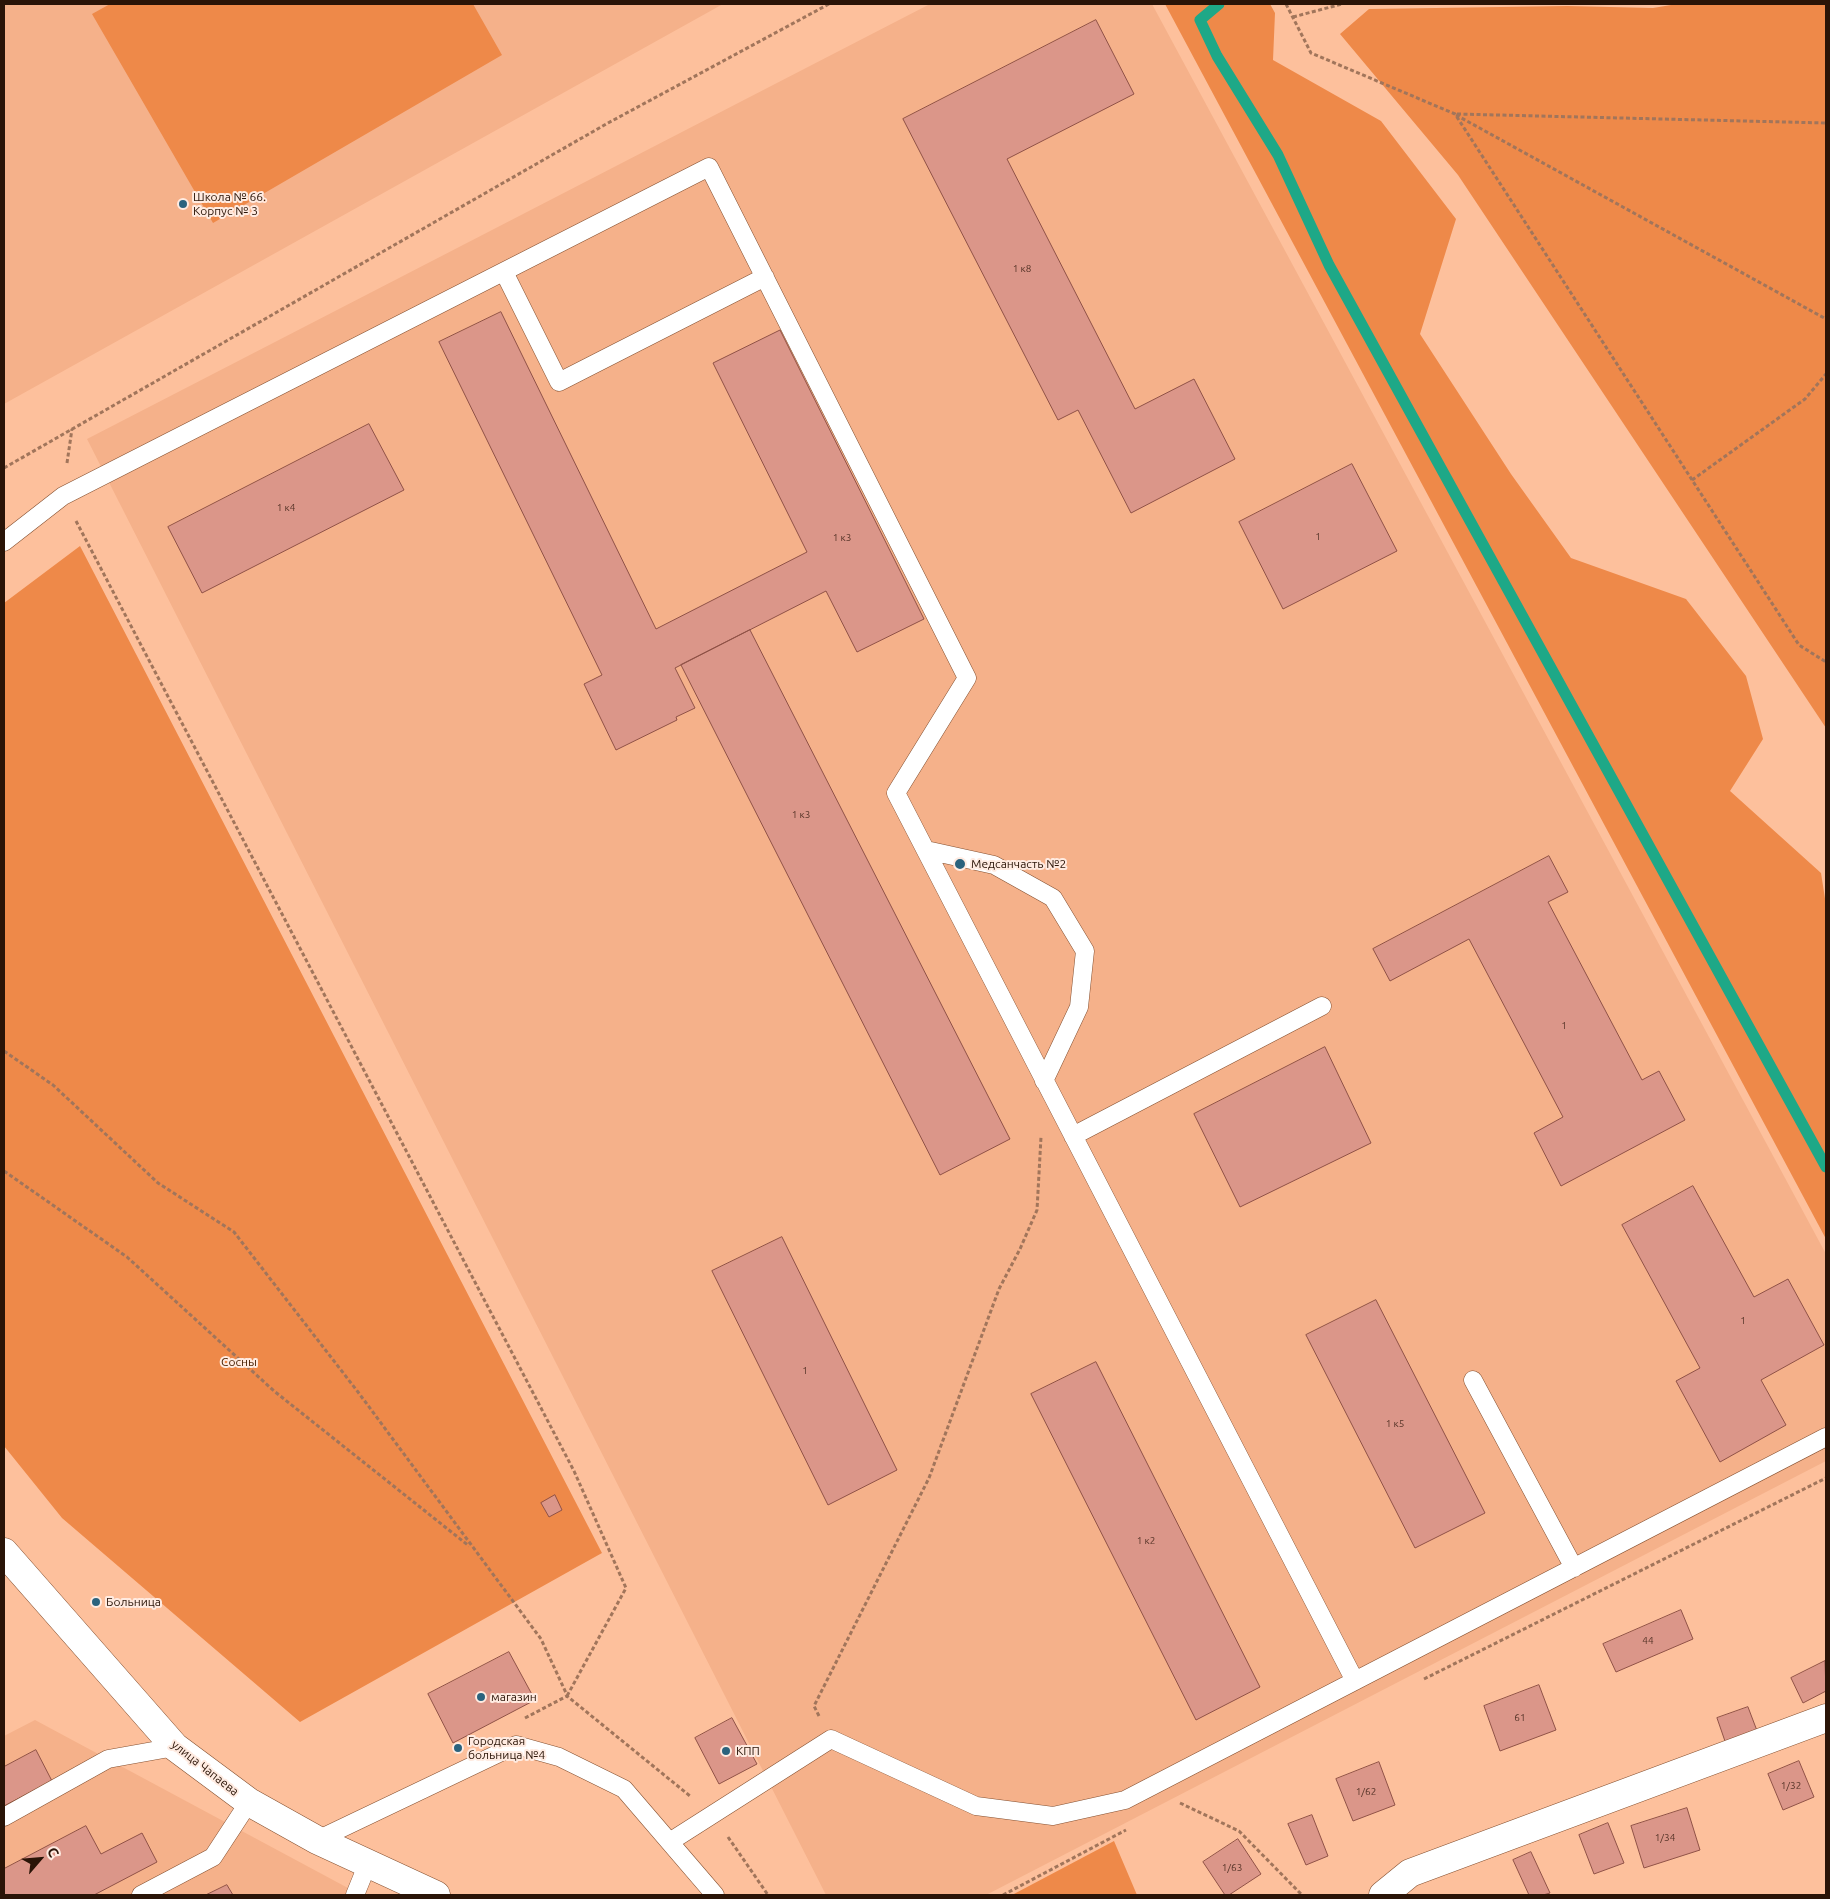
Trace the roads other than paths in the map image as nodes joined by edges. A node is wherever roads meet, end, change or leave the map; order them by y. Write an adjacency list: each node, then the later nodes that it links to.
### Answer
1 (504, 272): 2 (lane); 2 (lane); 3 (lane)
2 (765, 277): 4 (lane)
3 (4, 542)
4 (926, 850): 6 (lane); 6 (lane)
5 (1322, 1006): 7 (lane)
6 (1044, 1080): 7 (lane)
7 (1073, 1136): 12 (lane)
8 (1473, 1380): 11 (lane)
9 (1826, 1436): 11 (lane)
10 (7, 1564): 14 (street, улица Чапаева)
11 (1574, 1568): 12 (lane)
12 (1355, 1681): 18 (lane)
13 (1826, 1718): 24 (street)
14 (175, 1747): 15 (street, улица Чапаева); 16 (lane)
15 (249, 1802): 17 (street, улица Чапаева); 20 (lane)
16 (4, 1817)
17 (317, 1840): 18 (lane); 19 (street, улица Чапаева)
18 (671, 1841): 23 (lane)
19 (368, 1864): 21 (lane); 22 (street, улица Чапаева)
20 (141, 1895)
21 (355, 1895)
22 (436, 1895)
23 (715, 1895)
24 (1384, 1895)

